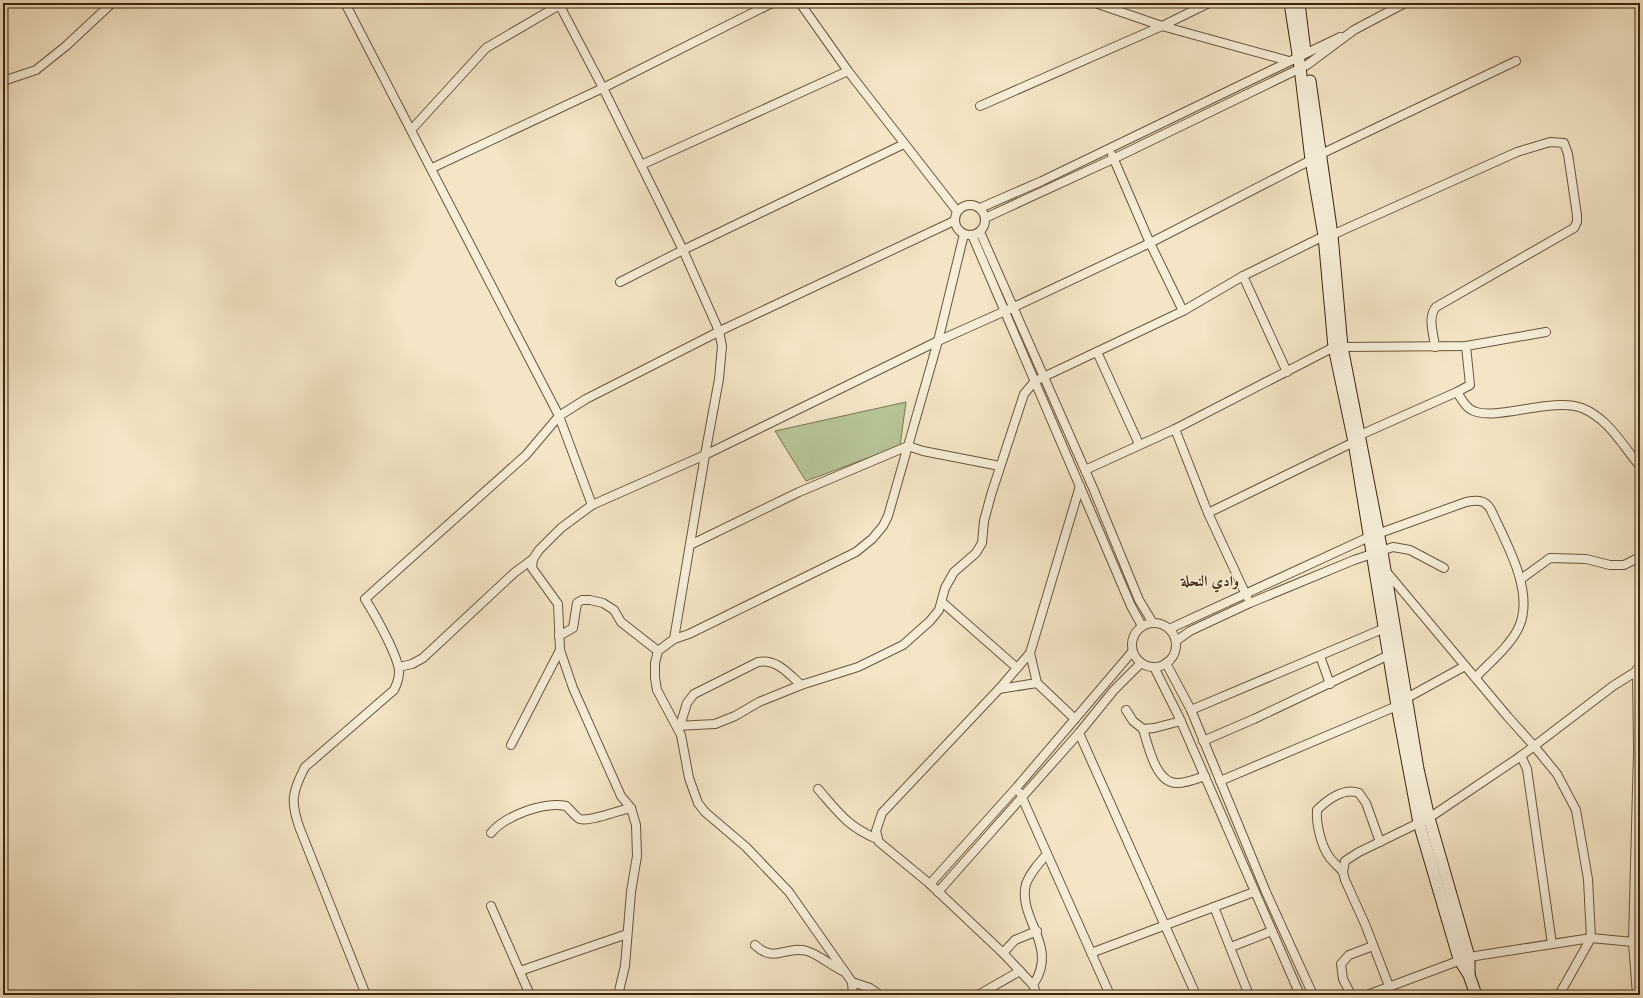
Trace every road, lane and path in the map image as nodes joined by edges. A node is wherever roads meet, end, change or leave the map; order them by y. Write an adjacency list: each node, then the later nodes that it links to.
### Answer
1 (112, 3): 15 (street)
2 (345, 3): 18 (street)
3 (772, 3): 16 (street)
4 (800, 3): 14 (street)
5 (1095, 3): 11 (street)
6 (1209, 3): 11 (street)
7 (1290, 3): 12 (main road)
8 (1299, 3): 12 (main road)
9 (562, 4): 16 (street); 18 (street)
10 (1401, 4): 12 (street)
11 (1162, 26): 12 (street); 17 (street)
12 (1300, 61): 20 (street); 21 (main road); 22 (street)
13 (1516, 61): 21 (street)
14 (848, 71): 19 (street); 23 (street)
15 (3, 81)
16 (603, 88): 23 (street); 24 (street)
17 (980, 106)
18 (412, 129): 24 (street)
19 (904, 144): 28 (street); 35 (street)
20 (1109, 148): 22 (street); 25 (street)
21 (1315, 158): 33 (main road); 34 (street)
22 (1113, 159): 26 (street); 34 (street)
23 (641, 165): 35 (street)
24 (432, 168): 52 (street)
25 (1042, 181): 26 (street); 27 (street)
26 (1046, 190): 29 (street)
27 (980, 208): 28 (street); 29 (street)
28 (957, 211): 30 (street)
29 (985, 218): 31 (street)
30 (954, 221): 32 (street); 41 (street)
31 (980, 232): 32 (street); 38 (street)
32 (968, 235): 40 (street); 43 (street)
33 (1328, 236): 36 (street); 45 (main road); 46 (street)
34 (1150, 242): 38 (street); 39 (street)
35 (682, 250): 37 (street); 41 (street)
36 (1243, 276): 39 (street); 48 (street)
37 (620, 282)
38 (1014, 307): 40 (street); 49 (street)
39 (1183, 311): 47 (street)
40 (1004, 312): 43 (street); 50 (street)
41 (719, 331): 52 (street); 57 (street)
42 (1546, 332): 44 (street)
43 (938, 340): 56 (street); 57 (street)
44 (1466, 346): 46 (street); 51 (street)
45 (1338, 347): 46 (street); 48 (street); 54 (main road)
46 (1435, 347)
47 (1097, 352): 49 (street); 55 (street)
48 (1287, 372): 53 (street)
49 (1043, 377): 50 (street); 60 (street)
50 (1035, 381): 58 (street); 61 (street)
51 (1457, 392): 54 (street); 59 (street)
52 (559, 416): 62 (street); 91 (street)
53 (1175, 429): 55 (street); 63 (street)
54 (1357, 438): 63 (street); 64 (main road)
55 (1139, 444): 60 (street)
56 (908, 446): 58 (street); 65 (street); 80 (street)
57 (704, 455): 62 (street); 65 (street)
58 (1000, 466): 73 (street)
59 (1640, 466)
60 (1085, 470): 75 (street)
61 (1080, 486): 76 (street); 85 (street)
62 (592, 505): 68 (street)
63 (1208, 513): 72 (street)
64 (1373, 535): 66 (main road); 71 (street); 72 (street)
65 (690, 545): 80 (street)
66 (1377, 553): 69 (street); 70 (main road); 74 (street); 77 (main road)
67 (1640, 557): 71 (street)
68 (533, 559): 79 (street); 91 (street)
69 (1444, 568)
70 (1384, 570): 90 (street); 102 (main road)
71 (1521, 579): 95 (street)
72 (1246, 594): 74 (street); 78 (street)
73 (942, 602): 93 (street); 98 (street)
74 (1250, 604): 81 (street)
75 (1153, 623): 76 (street); 78 (street)
76 (1142, 626): 84 (street)
77 (1385, 628): 86 (main road); 87 (street)
78 (1169, 629): 81 (street)
79 (559, 636): 82 (street); 83 (street)
80 (674, 639): 83 (street)
81 (1176, 642): 89 (street)
82 (560, 650): 111 (street); 120 (street)
83 (658, 651): 107 (street)
84 (1132, 652): 88 (street); 105 (street)
85 (1030, 653): 93 (street); 96 (street)
86 (1389, 655): 97 (street); 102 (main road)
87 (1320, 656): 97 (street); 104 (street)
88 (1141, 663): 92 (street); 109 (street)
89 (1166, 663): 92 (street); 99 (street)
90 (1465, 666): 95 (street); 102 (street)
91 (398, 667): 153 (street)
92 (1154, 667): 101 (street)
93 (1017, 668): 100 (street)
94 (1639, 669): 112 (street); 113 (street)
95 (1476, 677): 112 (street)
96 (1037, 683): 100 (street); 105 (street)
97 (1330, 684): 110 (street)
98 (801, 685): 107 (street); 107 (street)
99 (1178, 686): 101 (street); 104 (street)
100 (999, 689): 124 (street)
101 (1166, 691): 106 (street)
102 (1401, 703): 116 (street); 122 (main road)
103 (1126, 710): 108 (street)
104 (1191, 710): 110 (street)
105 (1075, 719): 117 (street)
106 (1181, 721): 108 (street); 115 (street)
107 (678, 726): 148 (street)
108 (1142, 729): 115 (street)
109 (1079, 733): 119 (street); 133 (street)
110 (1203, 741): 116 (street)
111 (511, 745)
112 (1534, 746): 114 (street); 137 (street)
113 (1639, 751): 121 (street)
114 (1521, 756): 122 (street); 139 (street)
115 (1205, 776): 130 (street)
116 (1220, 781): 164 (street)
117 (1017, 787): 119 (street); 128 (street)
118 (818, 789): 124 (street)
119 (1022, 797): 126 (street); 129 (street)
120 (631, 808): 123 (street); 136 (street)
121 (1638, 819): 138 (street)
122 (1424, 821): 125 (street); 145 (main road)
123 (491, 833)
124 (877, 839): 128 (street)
125 (1380, 842): 127 (street); 127 (street)
126 (1047, 854): 134 (street); 144 (street)
127 (1343, 872): 141 (street)
128 (930, 884): 129 (street)
129 (938, 892): 143 (street)
130 (1254, 892): 132 (street); 135 (street)
131 (491, 906): 146 (street)
132 (1214, 907): 133 (street); 142 (street)
133 (1166, 925): 144 (street); 161 (street)
134 (1037, 931): 143 (street); 150 (street)
135 (1272, 931): 142 (street); 163 (street)
136 (627, 934): 146 (street); 155 (street)
137 (1591, 938): 138 (street); 139 (street); 168 (street)
138 (1636, 941): 169 (street)
139 (1552, 944): 145 (street)
140 (755, 945): 148 (street)
141 (1373, 946): 151 (street); 165 (street)
142 (1231, 947): 162 (street)
143 (1003, 953): 147 (street)
144 (1092, 953): 160 (street)
145 (1464, 958): 151 (street); 167 (main road)
146 (520, 971): 154 (street)
147 (1020, 971): 150 (street); 158 (street)
148 (846, 972): 149 (street)
149 (852, 982): 156 (street); 157 (street)
150 (1033, 985): 159 (street)
151 (1389, 986): 152 (street)
152 (1379, 993): 166 (street)
153 (366, 995)
154 (530, 995)
155 (618, 995)
156 (853, 995)
157 (880, 995)
158 (978, 995)
159 (1037, 995)
160 (1110, 995)
161 (1196, 995)
162 (1249, 995)
163 (1300, 995)
164 (1313, 995)
165 (1351, 995)
166 (1367, 995)
167 (1476, 995)
168 (1559, 995)
169 (1636, 995)

